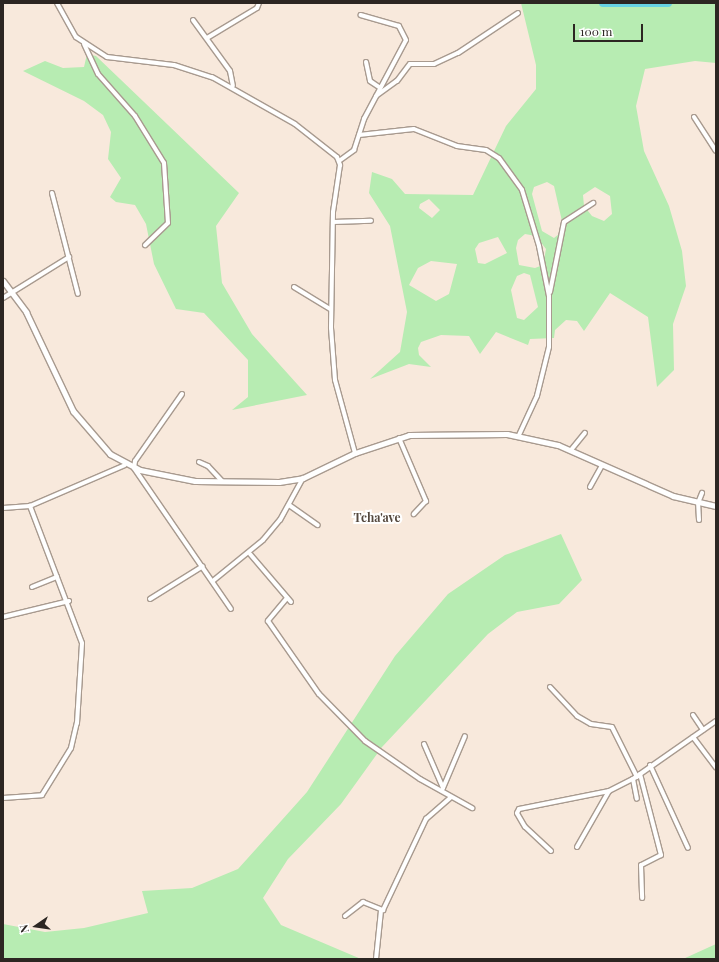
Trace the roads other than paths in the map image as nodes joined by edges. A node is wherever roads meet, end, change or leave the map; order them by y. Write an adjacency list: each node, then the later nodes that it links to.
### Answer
1 (57, 3): 7 (street)
2 (260, 4): 6 (street)
3 (518, 13): 11 (street)
4 (361, 15): 10 (street)
5 (193, 20): 6 (street)
6 (207, 38): 9 (street)
7 (84, 44): 9 (street); 20 (street)
8 (366, 62): 10 (street)
9 (233, 86): 15 (street)
10 (379, 87): 11 (street)
11 (376, 96): 13 (street)
12 (694, 117): 14 (street)
13 (359, 135): 15 (street); 26 (street)
14 (716, 151)
15 (339, 161): 19 (street)
16 (52, 193): 21 (street)
17 (593, 203): 26 (street)
18 (371, 221): 19 (street)
19 (332, 222): 28 (street)
20 (145, 245)
21 (69, 257): 24 (street); 25 (street)
22 (3, 281): 24 (street)
23 (294, 287): 28 (street)
24 (14, 293): 27 (street); 36 (street)
25 (78, 294)
26 (549, 296): 31 (street)
27 (3, 298)
28 (330, 309): 34 (street)
29 (182, 394): 38 (street)
30 (585, 433): 33 (street)
31 (519, 435): 32 (street); 33 (street)
32 (399, 438): 34 (street); 48 (street)
33 (571, 450): 37 (street)
34 (355, 452): 39 (street)
35 (200, 462): 40 (street)
36 (125, 465): 38 (street); 45 (street)
37 (602, 465): 41 (street); 43 (street)
38 (134, 468): 40 (street); 52 (street)
39 (303, 478): 40 (street); 44 (street)
40 (222, 481)
41 (590, 487)
42 (702, 493): 43 (street)
43 (698, 503): 46 (street); 49 (street)
44 (289, 505): 50 (street); 51 (street)
45 (30, 506): 47 (street); 53 (street)
46 (716, 506)
47 (3, 508)
48 (414, 514)
49 (699, 520)
50 (318, 525)
51 (250, 554): 54 (street); 56 (street)
52 (203, 566): 54 (street); 57 (street)
53 (58, 577): 55 (street); 58 (street)
54 (214, 580): 60 (street)
55 (32, 587)
56 (287, 598): 59 (street); 72 (street)
57 (150, 599)
58 (69, 601): 61 (street); 75 (street)
59 (291, 602)
60 (231, 609)
61 (3, 617)
62 (550, 687): 71 (street)
63 (693, 715): 65 (street)
64 (716, 721): 65 (street)
65 (703, 730): 67 (street)
66 (465, 736): 72 (street)
67 (693, 737): 69 (street); 70 (street)
68 (424, 744): 72 (street)
69 (650, 765): 71 (street); 79 (street)
70 (716, 767)
71 (637, 777): 73 (street); 76 (street); 81 (street)
72 (444, 790): 74 (street)
73 (609, 791): 78 (street); 80 (street)
74 (451, 797): 77 (street); 82 (street)
75 (3, 798)
76 (637, 799)
77 (472, 808)
78 (577, 847)
79 (688, 848)
80 (551, 851)
81 (642, 898)
82 (381, 911): 83 (street); 84 (street)
83 (345, 916)
84 (376, 959)

